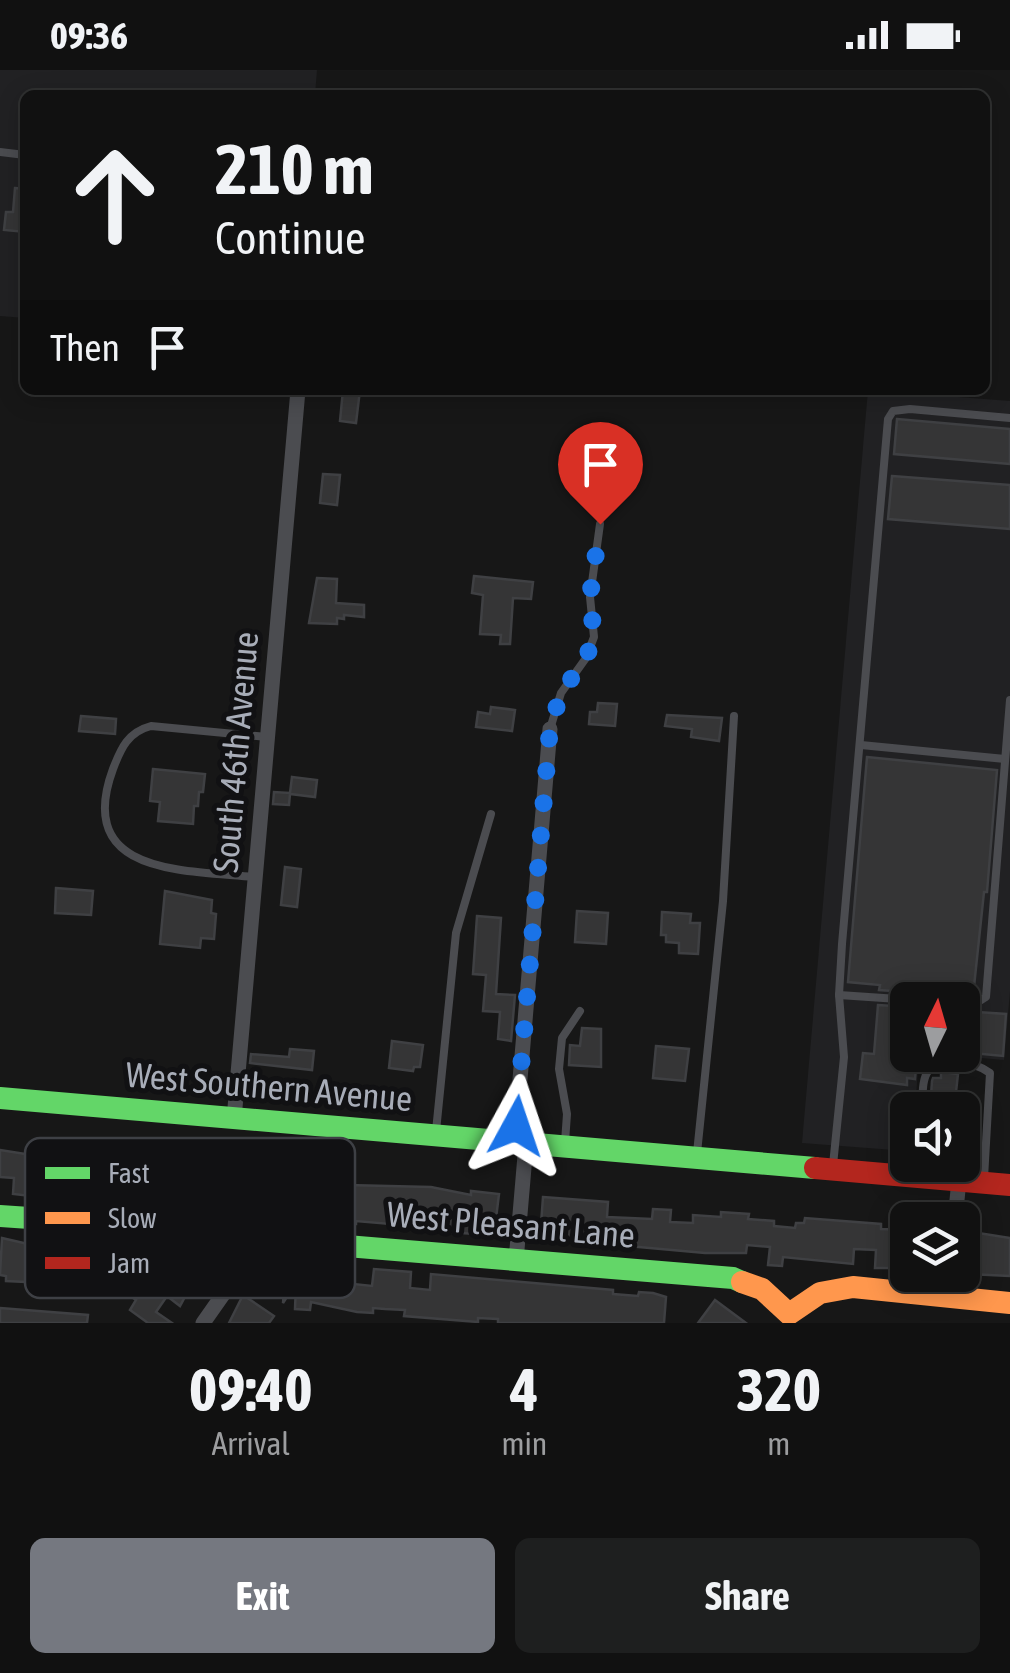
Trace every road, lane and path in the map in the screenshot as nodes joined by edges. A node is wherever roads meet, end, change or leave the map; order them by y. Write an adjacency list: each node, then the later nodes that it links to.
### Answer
1 (298, 395): 7 (street, South 46th Avenue)
2 (1010, 418): 8 (lane)
3 (600, 524): 6 (lane)
4 (1010, 700): 9 (lane)
5 (734, 716): 22 (lane)
6 (550, 728): 20 (street)
7 (267, 737): 11 (street, South 46th Avenue); 11 (lane)
8 (861, 745): 9 (lane); 12 (lane)
9 (1005, 758): 14 (lane)
10 (491, 814): 19 (lane)
11 (254, 877): 18 (street, South 46th Avenue)
12 (840, 996): 13 (lane); 23 (lane)
13 (890, 999)
14 (980, 1001)
15 (580, 1011): 21 (lane)
16 (924, 1092): 27 (lane)
17 (0, 1098): 18 (street, West Southern Avenue)
18 (234, 1119): 19 (street, West Southern Avenue)
19 (436, 1136): 20 (street, West Southern Avenue)
20 (526, 1144): 21 (street, West Southern Avenue); 31 (street)
21 (565, 1146): 22 (street, West Southern Avenue)
22 (697, 1157): 23 (street, West Southern Avenue)
23 (833, 1169): 24 (street, West Southern Avenue)
24 (890, 1170)
25 (1010, 1180): 27 (street, West Southern Avenue)
26 (980, 1182): 27 (street, West Southern Avenue)
27 (984, 1182)
28 (0, 1216): 29 (street)
29 (25, 1218)
30 (355, 1247): 31 (street, West Pleasant Lane)
31 (516, 1260): 36 (street, West Pleasant Lane)
32 (890, 1287): 36 (street, West Pleasant Lane)
33 (971, 1292): 35 (street, West Pleasant Lane)
34 (221, 1298): 37 (street)
35 (1010, 1303)
36 (786, 1319)
37 (203, 1323)

